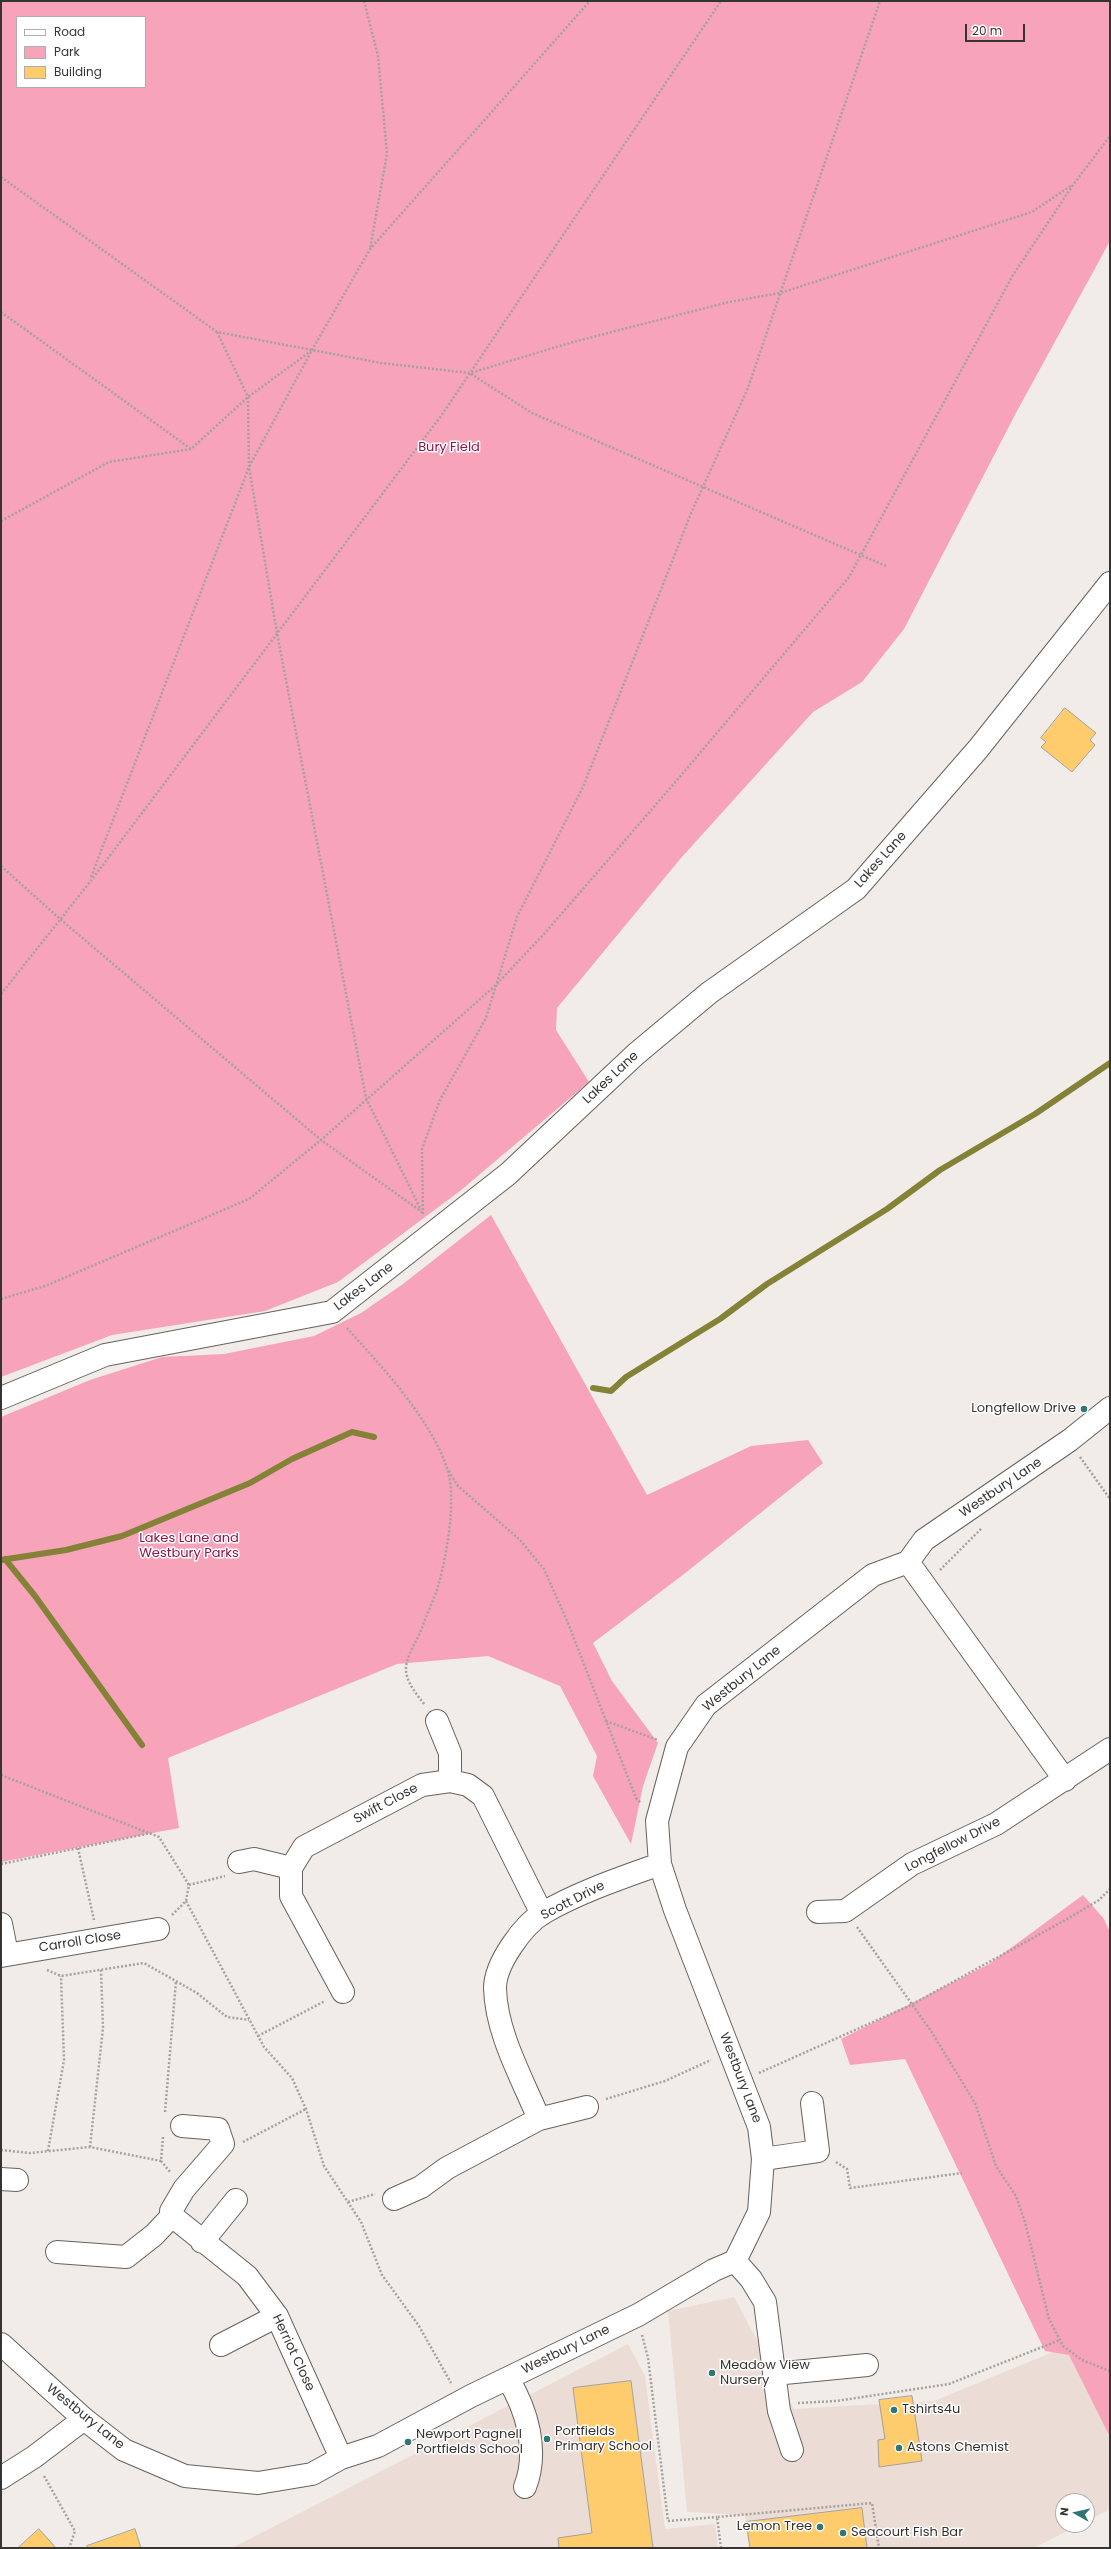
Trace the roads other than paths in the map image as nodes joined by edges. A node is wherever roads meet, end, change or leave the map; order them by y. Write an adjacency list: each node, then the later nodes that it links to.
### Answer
1 (1110, 583): 2 (street, Lakes Lane)
2 (1, 1398)
3 (1110, 1408): 4 (street, Westbury Lane)
4 (908, 1562): 7 (street); 10 (street, Westbury Lane)
5 (437, 1721): 8 (street)
6 (1110, 1749): 7 (street, Longfellow Drive)
7 (1065, 1780): 12 (street, Longfellow Drive)
8 (450, 1781): 11 (street, Swift Close); 13 (street, Swift Close)
9 (239, 1862): 11 (street)
10 (660, 1864): 13 (street, Scott Drive); 22 (street, Westbury Lane)
11 (291, 1868): 17 (street)
12 (818, 1912)
13 (542, 1914): 20 (street, Scott Drive)
14 (1, 1924): 16 (street)
15 (158, 1929): 16 (street, Carroll Close)
16 (4, 1955)
17 (343, 1992)
18 (812, 2103): 22 (street)
19 (587, 2107): 20 (street)
20 (539, 2119): 23 (street)
21 (170, 2123): 25 (street)
22 (763, 2159): 28 (street, Westbury Lane)
23 (394, 2199)
24 (236, 2200): 26 (street)
25 (172, 2216): 26 (street, Herriot Close); 27 (street)
26 (202, 2242): 29 (street, Herriot Close)
27 (57, 2252)
28 (735, 2261): 33 (street); 34 (street, Westbury Lane)
29 (277, 2316): 31 (street); 37 (street, Herriot Close)
30 (1, 2344): 35 (street, Westbury Lane)
31 (221, 2345)
32 (867, 2365): 33 (street)
33 (774, 2374): 36 (street)
34 (508, 2379): 37 (street, Westbury Lane); 39 (street)
35 (84, 2419): 37 (street, Westbury Lane); 38 (street)
36 (792, 2450)
37 (341, 2458)
38 (1, 2478)
39 (525, 2488)

